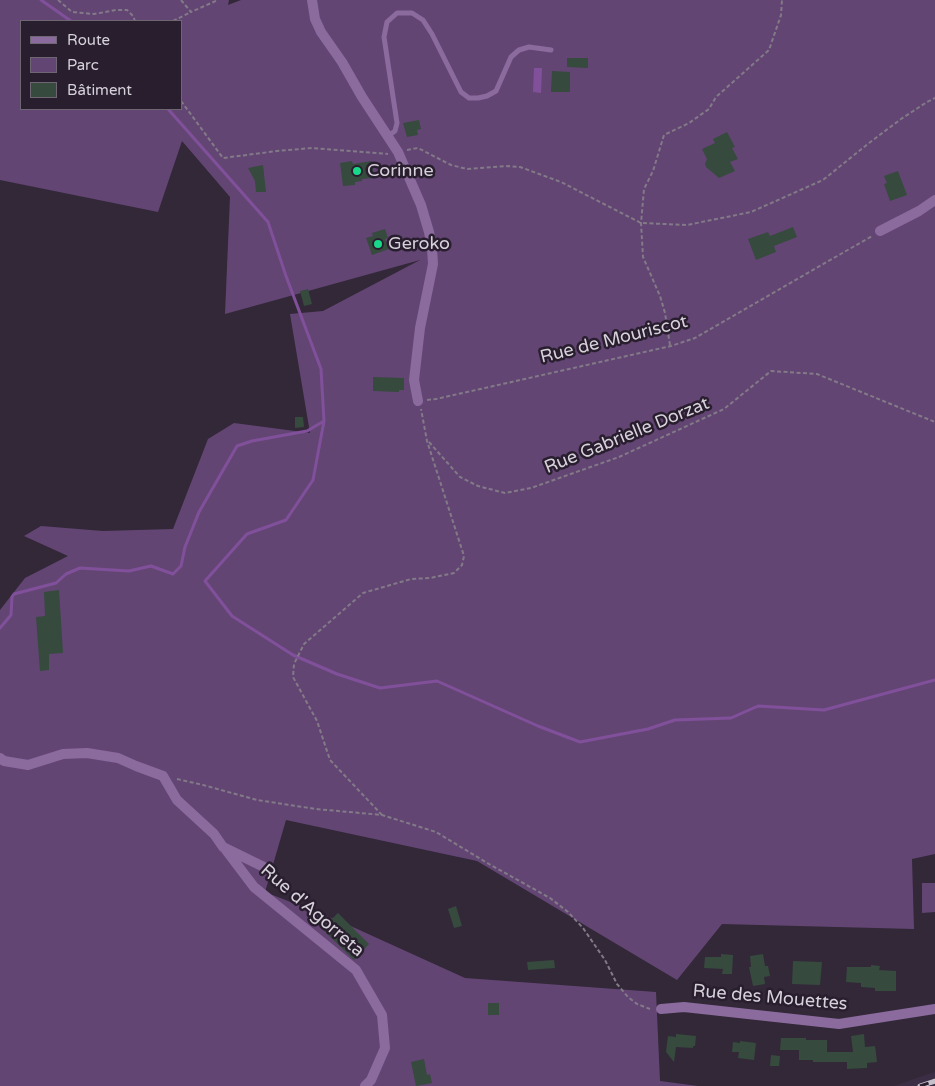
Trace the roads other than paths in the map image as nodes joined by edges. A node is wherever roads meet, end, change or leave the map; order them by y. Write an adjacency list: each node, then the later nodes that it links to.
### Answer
1 (312, 0): 3 (street)
2 (551, 50): 3 (lane)
3 (388, 136): 6 (street)
4 (935, 200): 5 (street)
5 (880, 231)
6 (418, 401)
7 (0, 758): 8 (street, Rue d'Agorreta)
8 (224, 847): 9 (street, Rue d'Agorreta); 12 (street, Rue d'Agorreta)
9 (270, 870)
10 (661, 1009): 11 (street, Rue des Mouettes)
11 (935, 1009)
12 (365, 1086)

